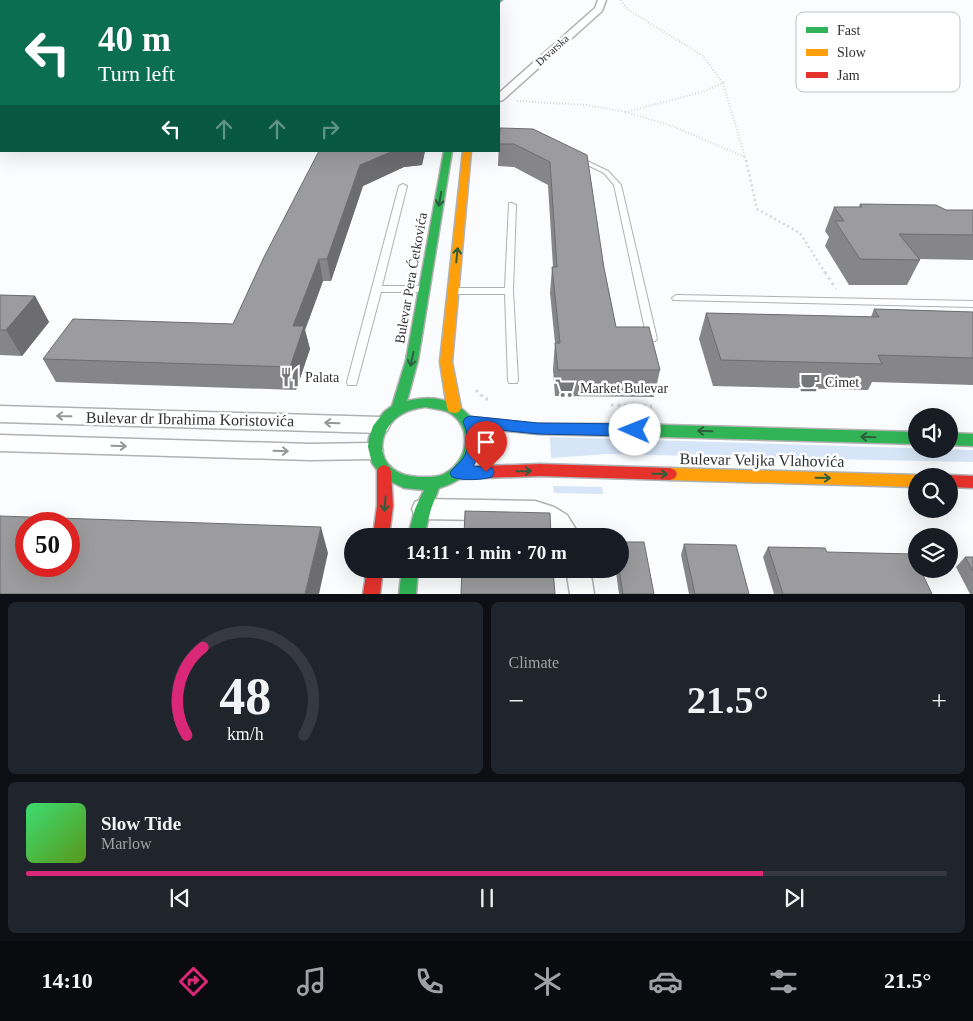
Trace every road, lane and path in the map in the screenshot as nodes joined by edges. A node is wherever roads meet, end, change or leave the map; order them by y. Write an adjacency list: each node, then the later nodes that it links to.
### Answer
1 (602, 0): 4 (street, Drvarska)
2 (621, 0): 3 (path)
3 (723, 84): 6 (path); 10 (path)
4 (500, 97)
5 (516, 101): 6 (path)
6 (626, 112): 10 (path)
7 (448, 152): 14 (main road, Bulevar Pera Ćetkovića, one-way to 14)
8 (468, 152): 15 (main road, one-way to 8)
9 (572, 156): 20 (lane)
10 (745, 158): 18 (path)
11 (403, 186): 13 (lane)
12 (512, 205): 16 (lane)
13 (377, 289): 14 (lane); 22 (lane)
14 (425, 289): 28 (main road, Bulevar Pera Ćetkovića, one-way to 28)
15 (454, 290): 16 (lane); 27 (main road)
16 (509, 291): 21 (lane)
17 (676, 298): 18 (lane)
18 (845, 302): 19 (lane)
19 (973, 304)
20 (653, 343)
21 (513, 380)
22 (352, 382)
23 (474, 388): 24 (path)
24 (492, 401)
25 (607, 406): 26 (path)
26 (652, 406)
27 (454, 408): 28 (main road); 30 (main road)
28 (398, 409): 31 (main road)
29 (0, 414): 31 (street, Bulevar dr Ibrahima Koristovića, one-way to 29)
30 (470, 422): 32 (main road, Bulevar Veljka Vlahovića, one-way to 30); 38 (main road)
31 (380, 425): 36 (main road)
32 (908, 438)
33 (958, 439): 34 (main road)
34 (973, 440)
35 (0, 443): 36 (street, Bulevar dr Ibrahima Koristovića, one-way to 36)
36 (373, 451): 37 (main road)
37 (384, 471): 42 (main road); 44 (main road, one-way to 44)
38 (458, 473): 39 (main road, Bulevar Veljka Vlahovića, one-way to 39); 42 (main road)
39 (908, 480)
40 (958, 481): 41 (main road)
41 (973, 482)
42 (434, 483): 43 (main road)
43 (423, 509): 45 (main road); 46 (street)
44 (382, 528)
45 (418, 528)
46 (565, 528)
47 (374, 578): 50 (main road)
48 (409, 578): 51 (main road)
49 (579, 578): 52 (street)
50 (371, 594)
51 (406, 594)
52 (582, 594)

